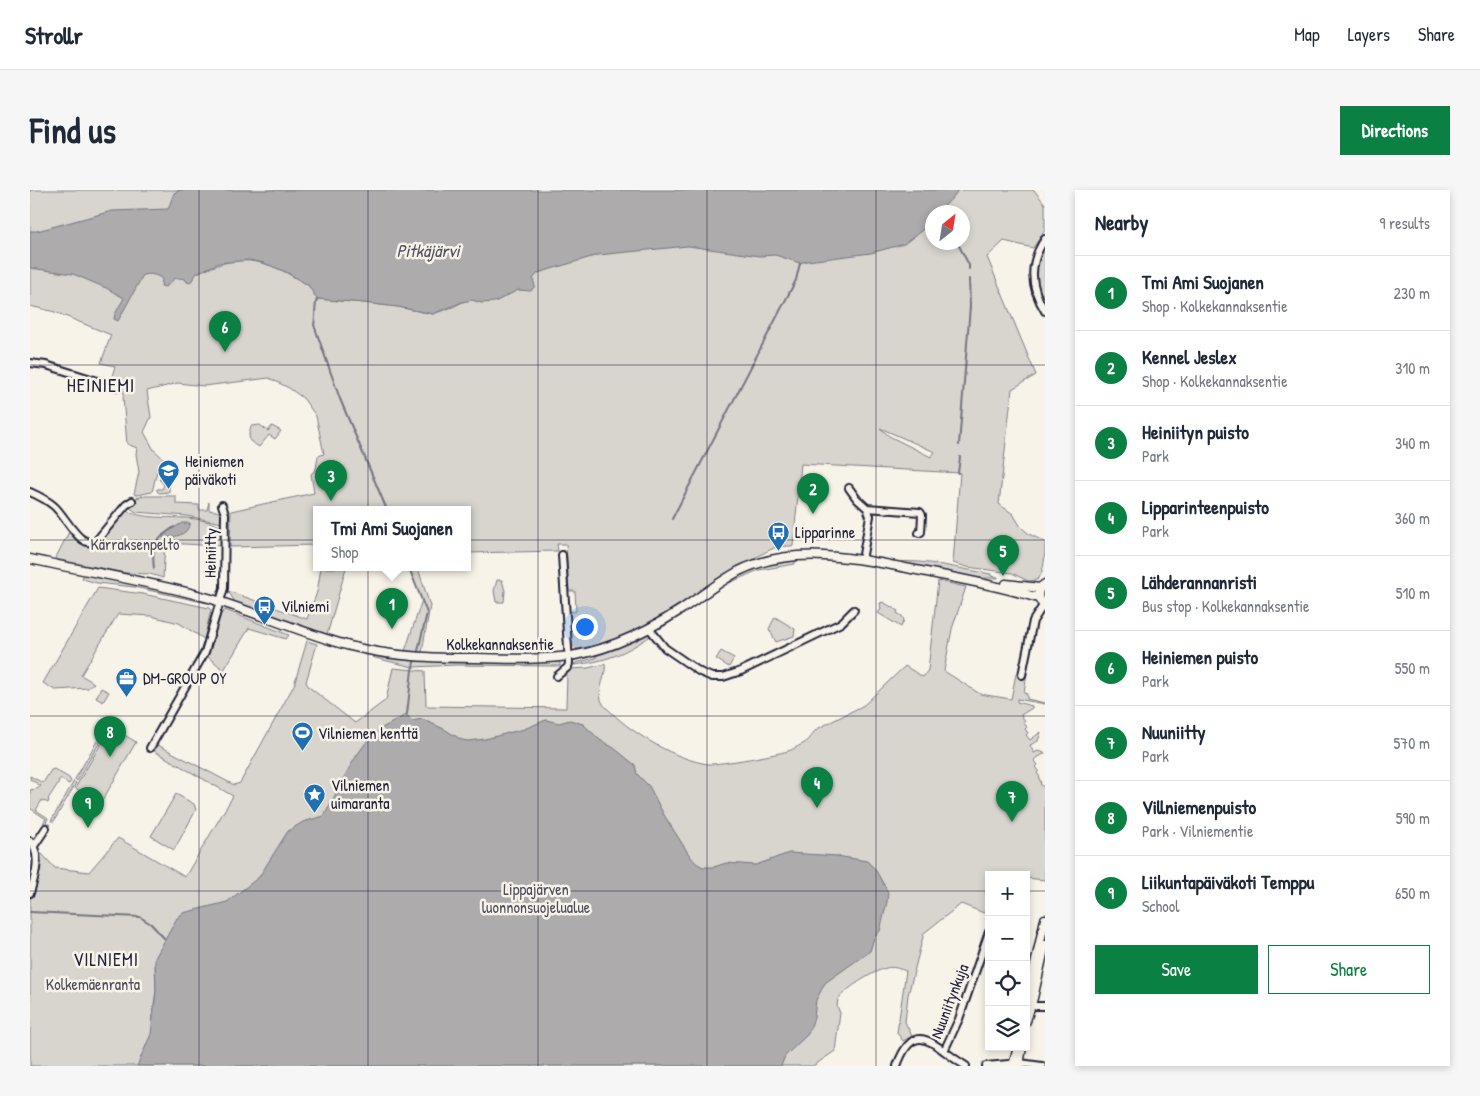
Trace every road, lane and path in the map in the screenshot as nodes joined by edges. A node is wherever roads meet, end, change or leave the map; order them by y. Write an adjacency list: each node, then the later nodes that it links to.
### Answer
1 (1045, 239): 2 (street)
2 (1045, 311)
3 (30, 363): 4 (street)
4 (117, 387)
5 (849, 488): 9 (street)
6 (30, 492): 7 (street)
7 (132, 501)
8 (222, 505): 16 (street, Heiniitty)
9 (867, 508): 10 (street); 13 (street)
10 (919, 533)
11 (562, 555): 20 (street)
12 (30, 559): 16 (main road, Kolkekannaksentie)
13 (862, 560): 14 (main road, Kolkekannaksentie); 19 (main road, Kolkekannaksentie)
14 (986, 583): 15 (main road, Kolkekannaksentie); 17 (main road, Kolkekannaksentie)
15 (1044, 585): 17 (main road)
16 (220, 602): 20 (main road, Kolkekannaksentie); 23 (street, Heiniitty)
17 (1042, 602): 21 (street)
18 (854, 610): 19 (street)
19 (649, 628): 20 (main road, Kolkekannaksentie)
20 (568, 656): 22 (street)
21 (1022, 675)
22 (557, 676)
23 (150, 748)
24 (46, 828): 25 (street)
25 (32, 844): 26 (street)
26 (30, 893)
27 (1045, 919): 30 (main road)
28 (985, 944): 33 (street, Nuuniitynkuja)
29 (1045, 945): 31 (main road)
30 (1030, 988)
31 (1030, 1006): 32 (street)
32 (1045, 1006)
33 (944, 1051): 36 (street); 37 (street)
34 (1019, 1051): 35 (main road)
35 (1017, 1064): 38 (street); 39 (street)
36 (897, 1066)
37 (966, 1066)
38 (986, 1066)
39 (1042, 1066)

